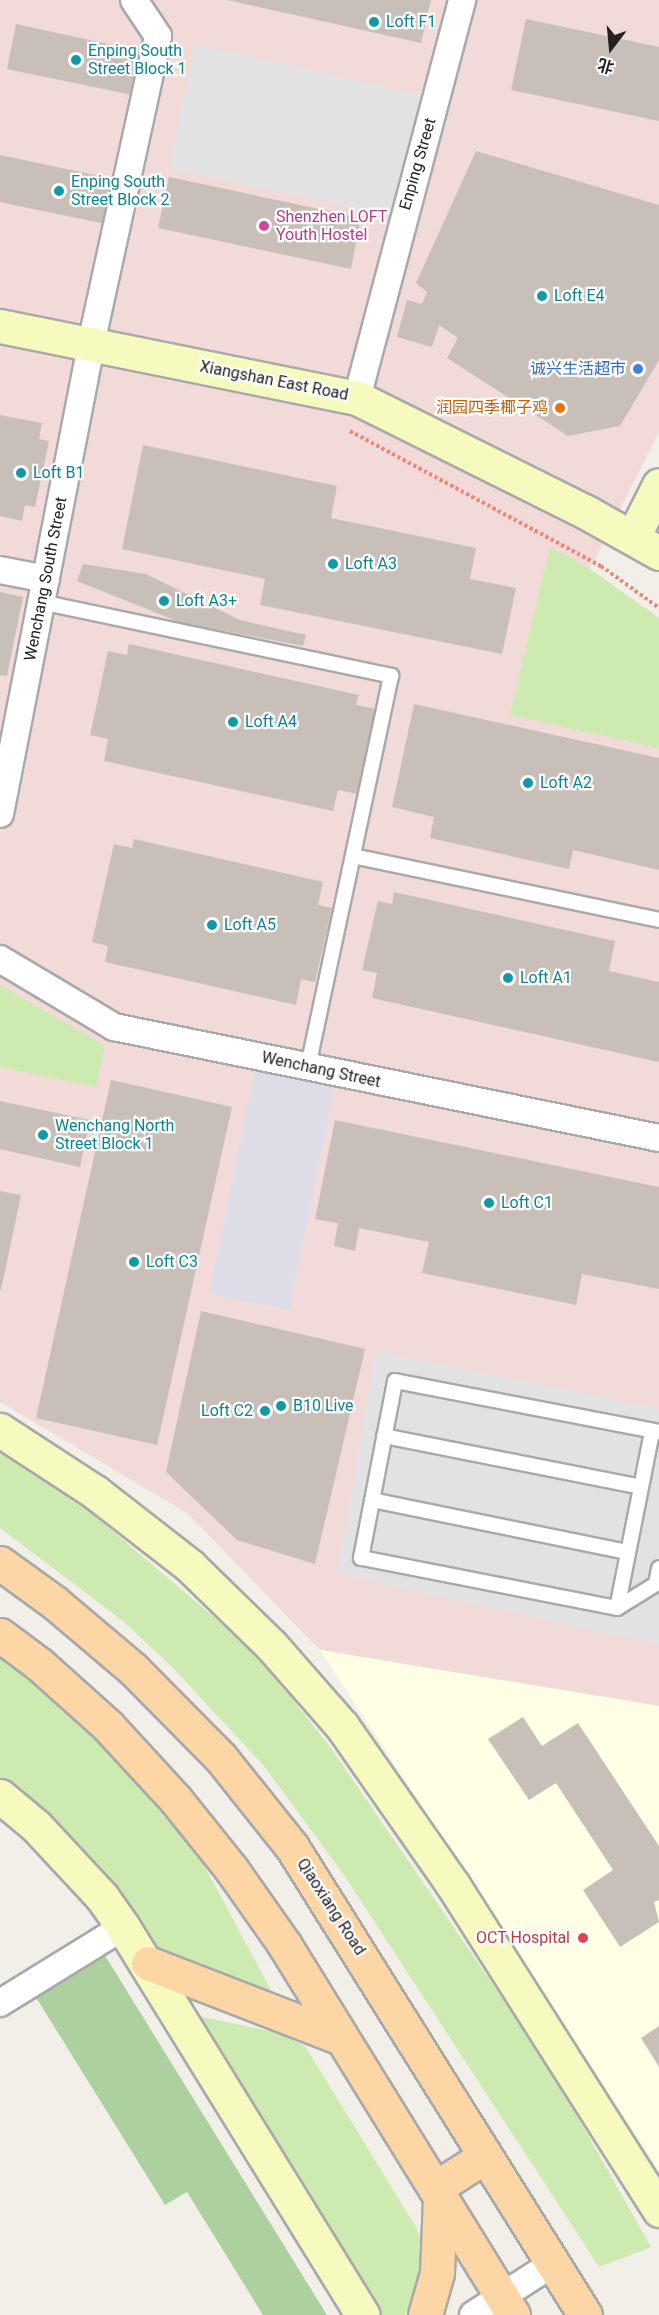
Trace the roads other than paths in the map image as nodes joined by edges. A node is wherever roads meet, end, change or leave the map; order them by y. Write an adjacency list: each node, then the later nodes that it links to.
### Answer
1 (134, 0): 4 (street, Wenchang South Street)
2 (462, 0): 5 (street, Enping Street)
3 (0, 326): 4 (main road, Xiangshan East Road)
4 (91, 344): 5 (main road, Xiangshan East Road); 9 (street, Wenchang South Street)
5 (357, 398): 7 (main road, Xiangshan East Road)
6 (659, 485): 7 (main road)
7 (646, 545)
8 (0, 570): 9 (street)
9 (44, 590): 10 (street, Wenchang South Street); 11 (lane)
10 (0, 814)
11 (353, 856): 12 (lane); 14 (lane)
12 (659, 920)
13 (0, 959): 14 (street, Wenchang Street)
14 (308, 1066): 15 (street, Wenchang Street)
15 (659, 1138)
16 (0, 1430): 33 (main road)
17 (656, 1432): 18 (lane); 19 (lane)
18 (384, 1436): 19 (lane); 20 (lane)
19 (641, 1487): 21 (lane)
20 (372, 1500): 21 (lane); 24 (lane)
21 (628, 1552): 24 (lane)
22 (0, 1563): 31 (main road, Qiaoxiang Road)
23 (659, 1568): 24 (lane)
24 (617, 1608)
25 (0, 1635): 30 (main road)
26 (0, 1796): 27 (main road)
27 (123, 1927): 28 (main road); 29 (street)
28 (148, 1963): 30 (main road); 36 (main road)
29 (0, 2003)
30 (341, 2038): 32 (main road)
31 (484, 2157): 32 (main road); 34 (main road, Qiaoxiang Road)
32 (437, 2192): 35 (main road); 37 (main road)
33 (659, 2210)
34 (552, 2264): 35 (street); 39 (main road, Qiaoxiang Road)
35 (507, 2306): 38 (street)
36 (363, 2315)
37 (425, 2315)
38 (473, 2315)
39 (585, 2315)

